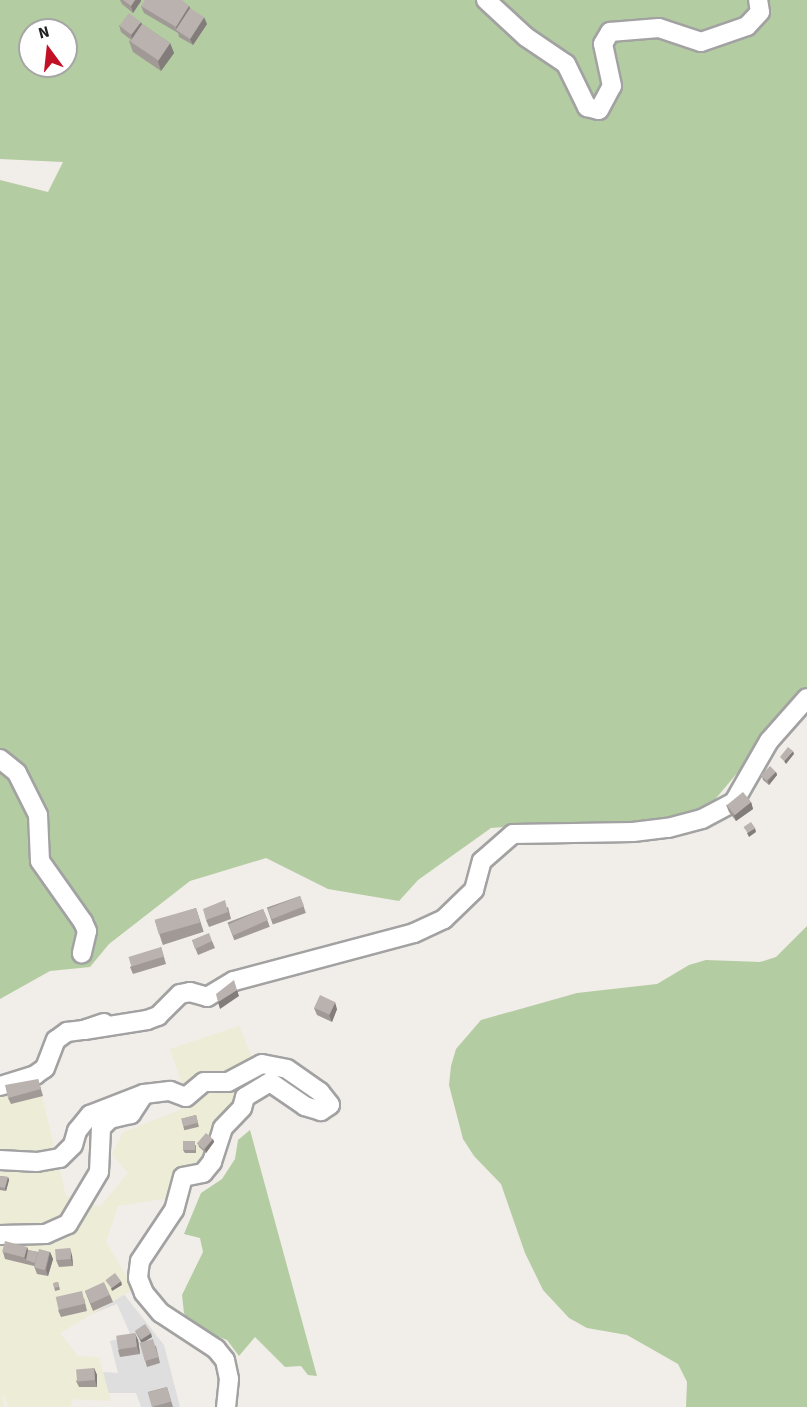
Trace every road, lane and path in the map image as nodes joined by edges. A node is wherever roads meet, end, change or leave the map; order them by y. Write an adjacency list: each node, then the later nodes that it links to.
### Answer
1 (486, 0): 2 (street)
2 (758, 0)
3 (807, 698): 7 (street)
4 (0, 759): 5 (street)
5 (82, 953)
6 (104, 1023): 7 (street)
7 (84, 1030): 8 (street)
8 (0, 1086)
9 (144, 1094): 10 (street); 11 (street); 12 (street)
10 (0, 1160)
11 (0, 1235)
12 (226, 1407)

